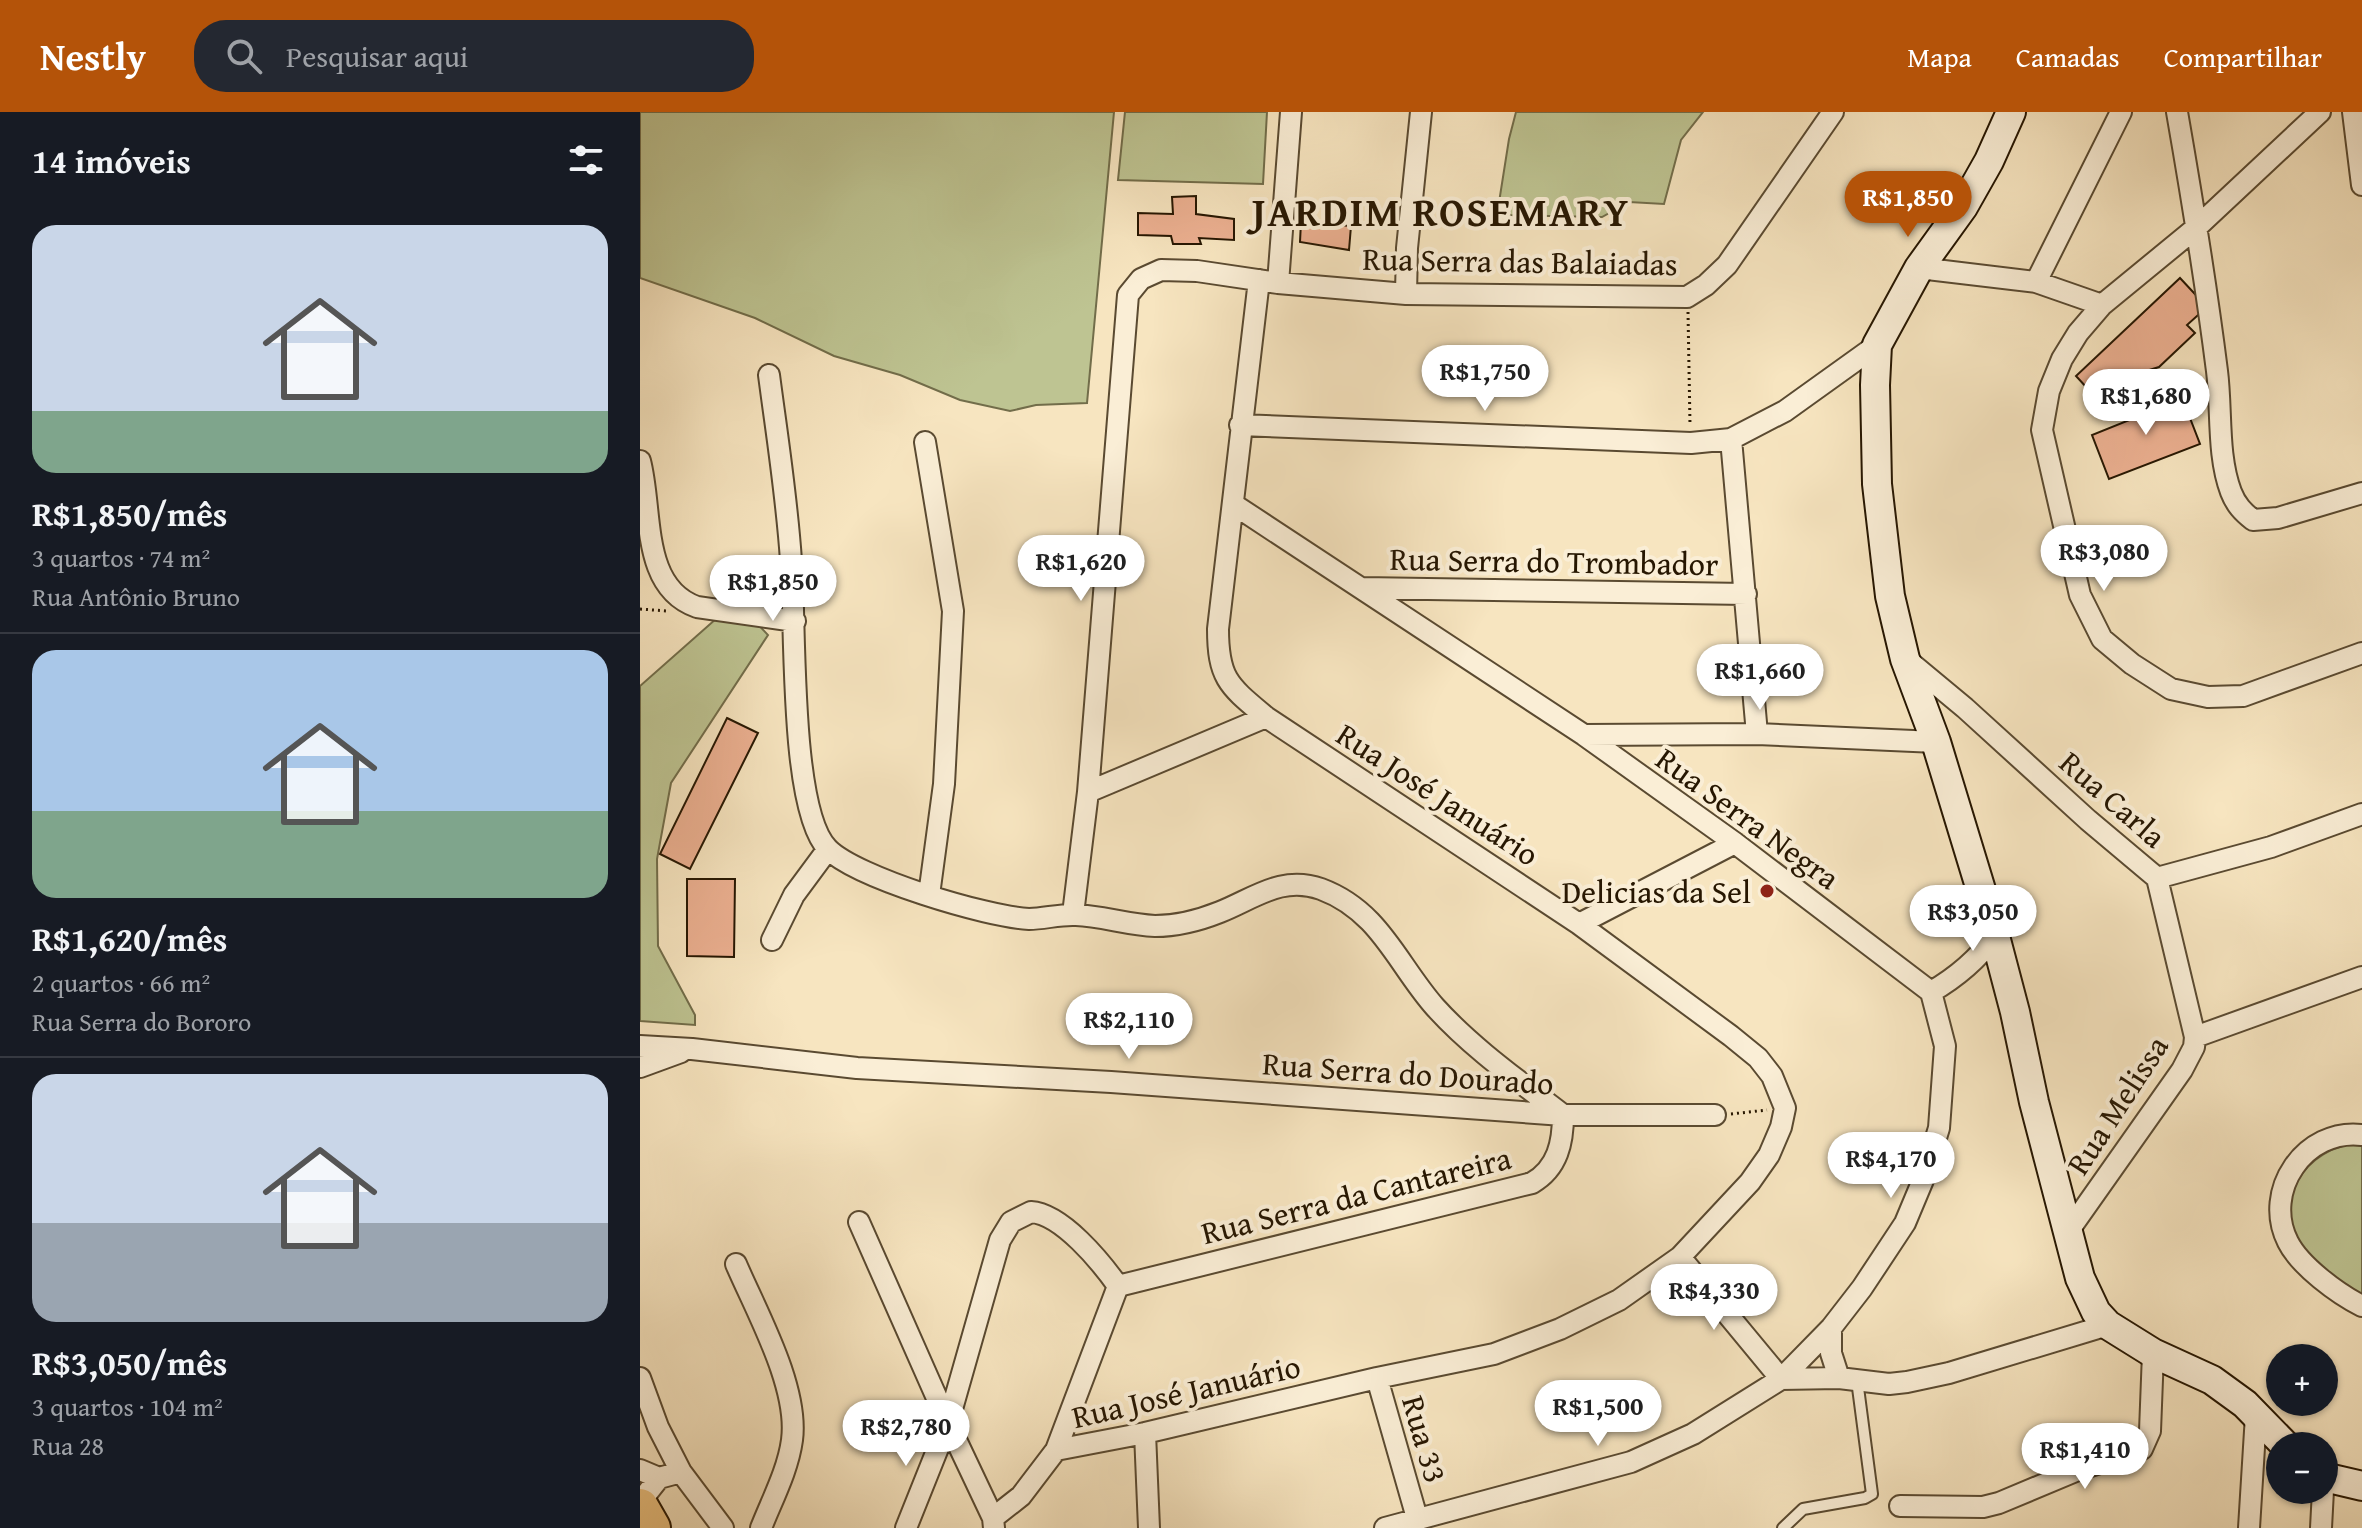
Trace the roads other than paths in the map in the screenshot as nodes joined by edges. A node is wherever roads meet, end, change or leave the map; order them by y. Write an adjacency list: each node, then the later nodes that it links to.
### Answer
1 (1291, 112): 12 (street, Rua José Januário)
2 (1421, 112): 14 (street)
3 (1833, 112): 14 (street, Rua Serra das Balaiadas)
4 (2011, 112): 11 (street)
5 (2121, 112): 13 (street)
6 (2177, 112): 10 (street)
7 (2320, 112): 10 (street)
8 (2353, 112): 9 (street)
9 (2362, 185)
10 (2197, 227): 15 (street); 22 (street)
11 (1919, 268): 13 (street); 16 (street)
12 (1268, 282): 14 (street, Rua Serra das Balaiadas); 18 (street, Rua José Januário); 33 (street, Rua Serra das Balaiadas)
13 (2036, 282): 15 (street)
14 (1406, 294)
15 (2102, 305): 27 (street)
16 (1877, 345): 19 (street); 28 (street)
17 (769, 375): 26 (street)
18 (1240, 425): 19 (street); 23 (street, Rua José Januário)
19 (1731, 439): 25 (street)
20 (925, 442): 38 (street)
21 (640, 461): 26 (street)
22 (2362, 493)
23 (1233, 504): 24 (street, Rua Serra Negra); 29 (street, Rua José Januário)
24 (1362, 588): 25 (street, Rua Serra do Trombador); 31 (street, Rua Serra Negra)
25 (1746, 594): 30 (street)
26 (795, 621): 36 (street)
27 (2362, 653)
28 (1905, 659): 32 (street); 37 (street, Rua Carla)
29 (1266, 717): 33 (street); 40 (street, Rua José Januário)
30 (1757, 734): 31 (street); 32 (street)
31 (1584, 735): 35 (street, Rua Serra Negra)
32 (1936, 742): 41 (street)
33 (1088, 792): 39 (street)
34 (2362, 814): 37 (street)
35 (1735, 843): 40 (street); 44 (street, Rua Serra Negra)
36 (828, 849): 38 (street); 42 (street)
37 (2157, 878): 45 (street, Rua Carla)
38 (929, 895): 39 (street)
39 (1073, 914): 49 (street)
40 (1579, 924): 54 (street, Rua José Januário)
41 (1995, 936): 44 (street); 53 (street)
42 (772, 940)
43 (2362, 977): 45 (street, Rua Melissa)
44 (1931, 992): 59 (street)
45 (2195, 1037): 53 (street, Rua Melissa)
46 (640, 1046): 47 (street, Rua Serra do Dourado)
47 (692, 1049): 48 (street, Rua Serra do Dourado); 49 (street, Rua Serra do Dourado)
48 (640, 1067)
49 (1563, 1115): 50 (street, Rua Serra do Dourado); 56 (street, Rua Serra da Cantareira)
50 (1715, 1115)
51 (2362, 1135): 57 (street)
52 (859, 1222): 66 (street)
53 (2067, 1233): 58 (street)
54 (1680, 1257): 62 (street, Rua José Januário); 63 (street)
55 (736, 1264): 81 (street)
56 (1118, 1286): 66 (street); 69 (street)
57 (2362, 1306)
58 (2108, 1325): 60 (street); 64 (street)
59 (1831, 1328): 63 (street); 64 (street)
60 (2153, 1353): 65 (street); 76 (street)
61 (640, 1378): 71 (street)
62 (1377, 1378): 68 (street, Rua José Januário); 77 (street, Rua 33)
63 (1781, 1379): 64 (street); 77 (street)
64 (1848, 1379): 85 (lane)
65 (2256, 1415): 67 (street); 86 (street)
66 (948, 1423): 78 (street); 82 (street)
67 (2272, 1432)
68 (1145, 1433): 69 (street, Rua José Januário); 83 (street)
69 (1056, 1450): 78 (street)
70 (640, 1470): 74 (street)
71 (681, 1472): 74 (street); 80 (street)
72 (2338, 1480): 73 (street)
73 (2362, 1486)
74 (646, 1495): 79 (highway)
75 (2322, 1504): 87 (street)
76 (1900, 1506)
77 (1417, 1518): 84 (street)
78 (994, 1523)
79 (652, 1528)
80 (723, 1528)
81 (761, 1528)
82 (906, 1528)
83 (1149, 1528)
84 (1385, 1528)
85 (1783, 1528)
86 (2249, 1528)
87 (2321, 1528)

